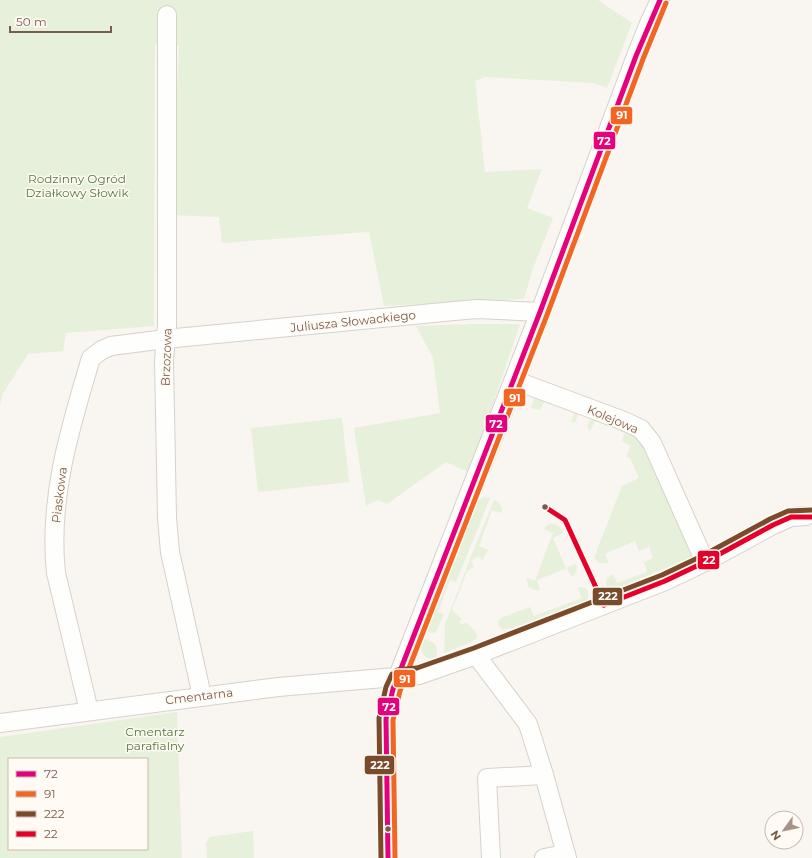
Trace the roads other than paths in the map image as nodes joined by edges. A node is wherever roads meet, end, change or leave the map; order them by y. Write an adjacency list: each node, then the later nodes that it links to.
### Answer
1 (660, 0): 3 (street)
2 (167, 15): 4 (street, Brzozowa)
3 (540, 312): 4 (street, Juliusza Słowackiego); 5 (street)
4 (165, 339): 10 (street, Brzozowa); 11 (street, Piaskowa)
5 (514, 380): 7 (street, Kolejowa); 9 (street)
6 (806, 516): 7 (street, Cmentarna)
7 (705, 562): 8 (street, Cmentarna)
8 (476, 655): 9 (street, Cmentarna); 13 (street)
9 (398, 677): 10 (street, Cmentarna); 15 (street)
10 (202, 696): 11 (street, Cmentarna)
11 (89, 710): 12 (street, Cmentarna)
12 (0, 723)
13 (544, 775): 14 (street); 16 (street)
14 (566, 856): 17 (street)
15 (388, 858)
16 (492, 858)
17 (544, 858)

